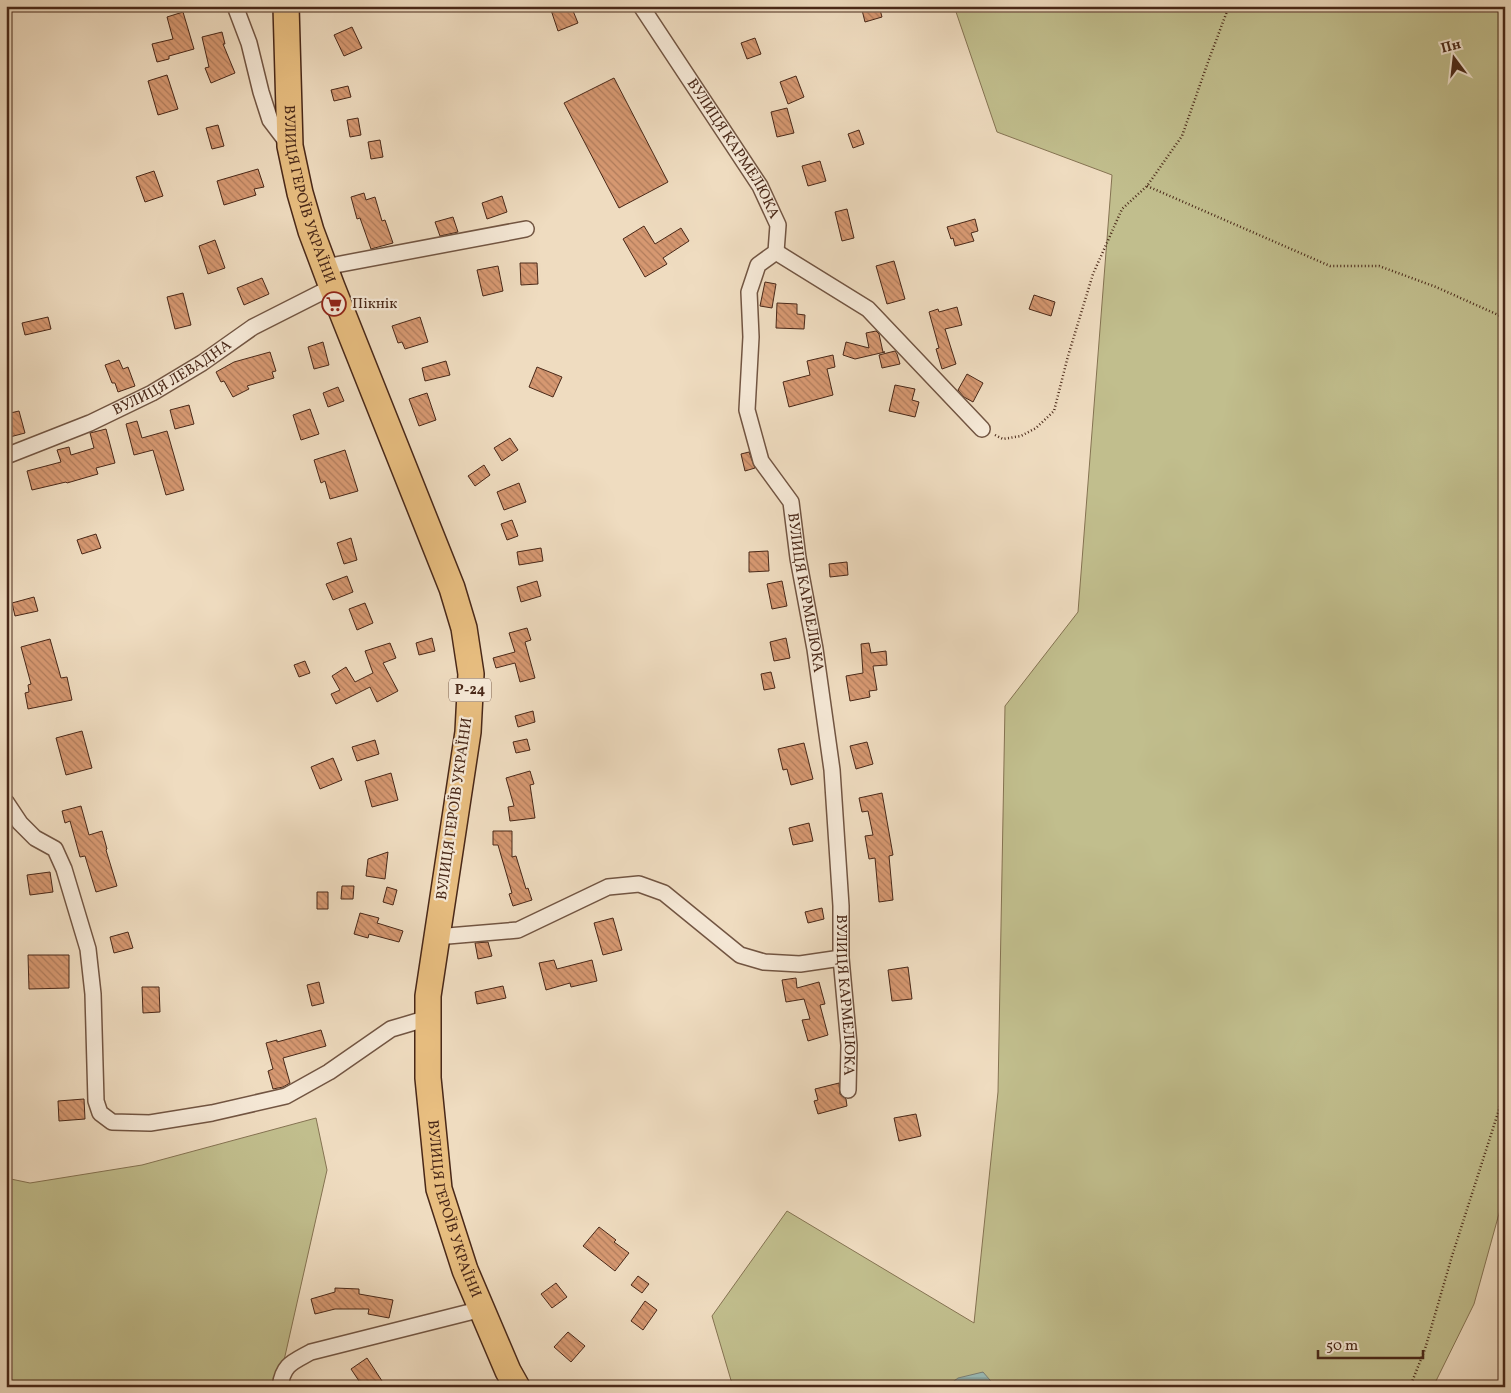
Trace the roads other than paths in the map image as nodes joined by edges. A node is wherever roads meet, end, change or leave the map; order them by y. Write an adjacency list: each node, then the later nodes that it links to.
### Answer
1 (235, 6): 4 (street)
2 (286, 6): 4 (main road, ВУЛИЦЯ ГЕРОЇВ УКРАЇНИ / Р-24)
3 (642, 6): 6 (street, ВУЛИЦЯ КАРМЕЛЮКА)
4 (290, 146): 7 (main road, ВУЛИЦЯ ГЕРОЇВ УКРАЇНИ / Р-24)
5 (526, 230): 7 (street, ВУЛИЦЯ ЛЕВАДНА)
6 (776, 252): 8 (street); 12 (street, ВУЛИЦЯ КАРМЕЛЮКА)
7 (328, 277): 9 (street, ВУЛИЦЯ ЛЕВАДНА); 11 (main road, ВУЛИЦЯ ГЕРОЇВ УКРАЇНИ / Р-24)
8 (982, 429)
9 (6, 456)
10 (6, 802): 13 (street)
11 (436, 937): 12 (street); 13 (main road, ВУЛИЦЯ ГЕРОЇВ УКРАЇНИ / Р-24)
12 (841, 958): 14 (street, ВУЛИЦЯ КАРМЕЛЮКА)
13 (428, 1018): 15 (main road, ВУЛИЦЯ ГЕРОЇВ УКРАЇНИ / Р-24)
14 (848, 1090)
15 (482, 1309): 16 (street); 17 (main road, ВУЛИЦЯ ГЕРОЇВ УКРАЇНИ / Р-24)
16 (280, 1387)
17 (517, 1387)

